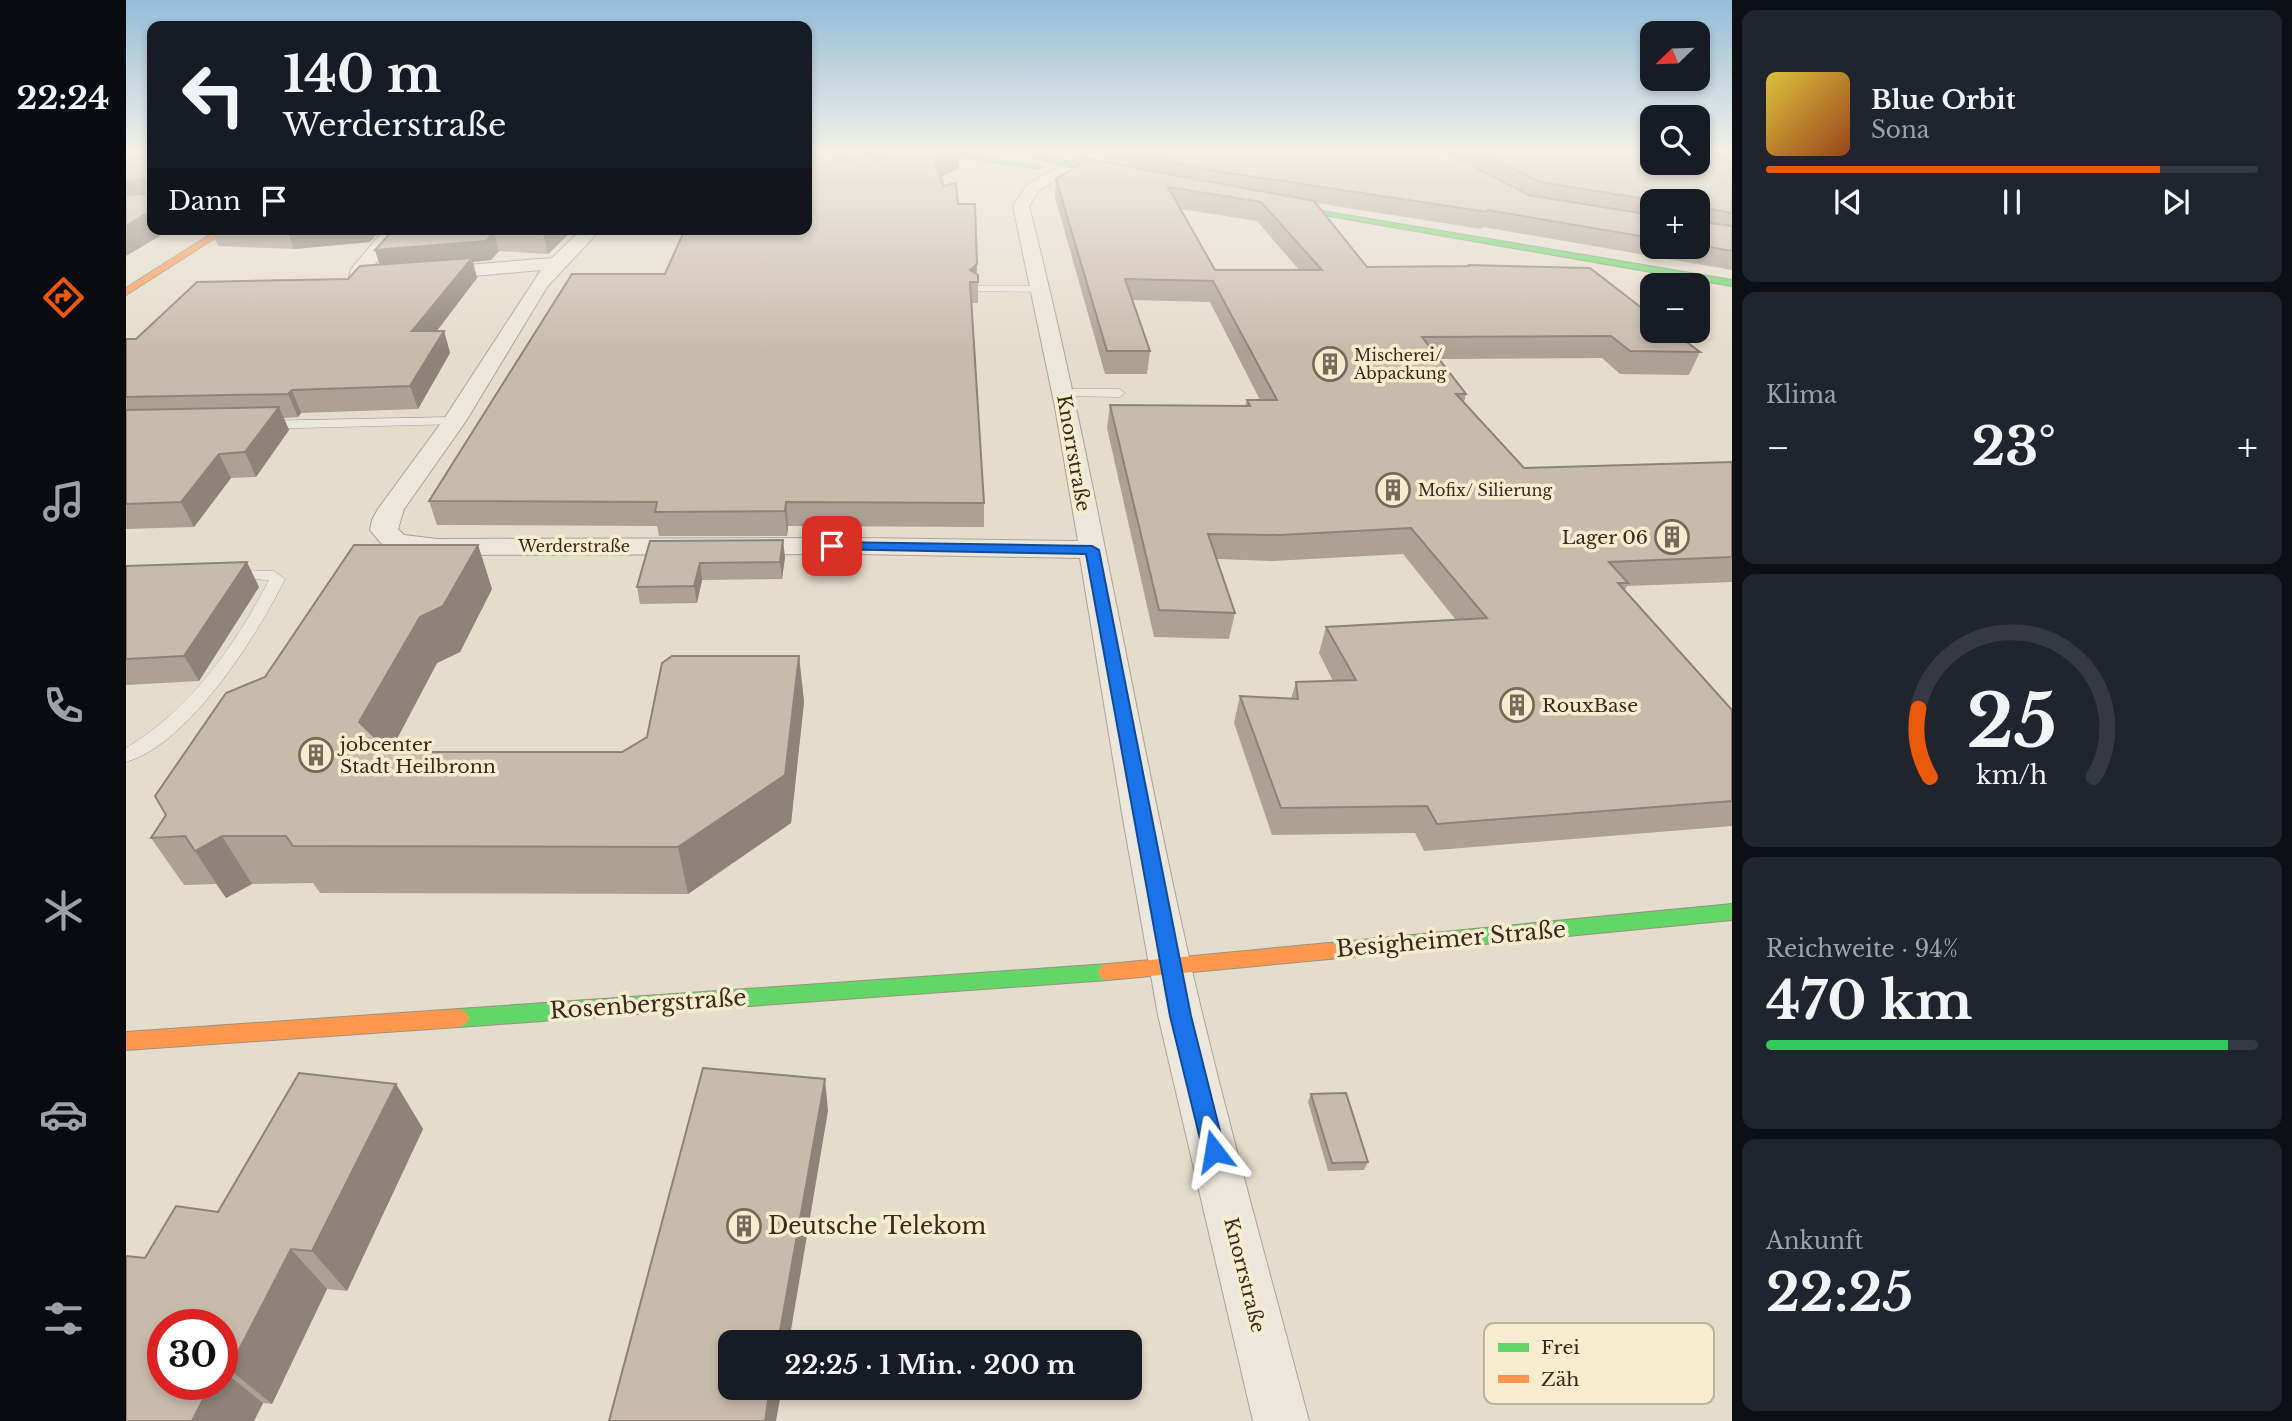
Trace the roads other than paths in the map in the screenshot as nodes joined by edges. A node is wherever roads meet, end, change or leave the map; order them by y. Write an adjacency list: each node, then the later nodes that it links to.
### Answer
1 (1024, 217): 11 (street, Knorrstraße)
2 (1347, 217): 9 (main road)
3 (188, 235): 8 (main road)
4 (216, 235): 12 (main road)
5 (389, 235): 7 (street)
6 (586, 235): 7 (street, Werderstraße)
7 (557, 263): 15 (street, Werderstraße)
8 (126, 274)
9 (1732, 283)
10 (977, 289): 11 (lane)
11 (1042, 289): 13 (street, Knorrstraße)
12 (126, 292)
13 (1063, 393): 14 (lane); 17 (street, Knorrstraße)
14 (1119, 393)
15 (454, 421): 16 (lane); 17 (street, Werderstraße)
16 (245, 425)
17 (1092, 550): 21 (street, Knorrstraße)
18 (216, 575): 19 (lane)
19 (126, 756)
20 (1732, 912): 21 (main road, Besigheimer Straße)
21 (1170, 966): 22 (main road, Rosenbergstraße); 23 (street, Knorrstraße)
22 (126, 1041)
23 (1281, 1421)

